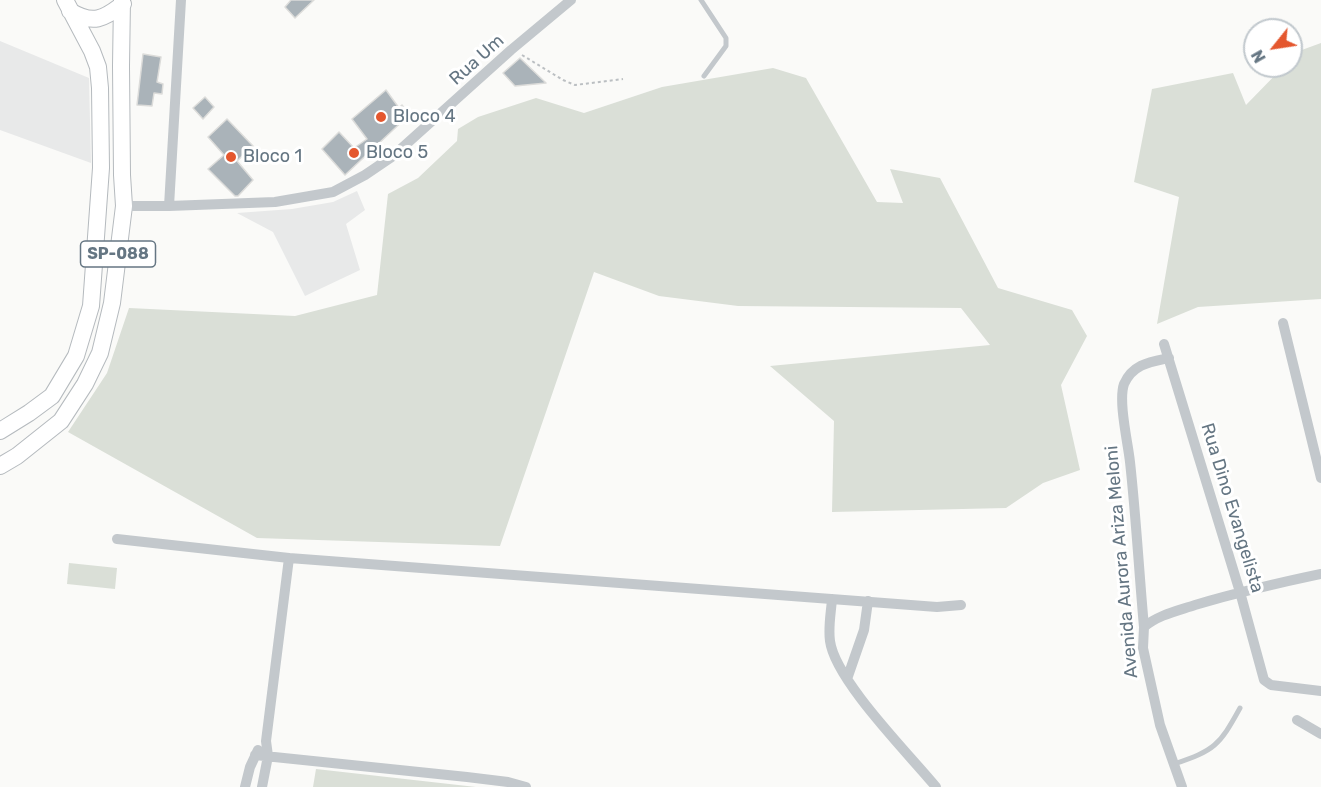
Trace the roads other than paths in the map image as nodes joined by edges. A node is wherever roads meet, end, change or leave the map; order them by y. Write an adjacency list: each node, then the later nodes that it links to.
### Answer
1 (181, 0): 8 (street)
2 (571, 0): 8 (street, Rua Um)
3 (701, 0): 6 (lane)
4 (123, 2): 5 (main road); 7 (main road, SP-088)
5 (67, 6): 12 (main road, SP-088)
6 (704, 76)
7 (124, 206): 8 (street, Rua Um); 13 (main road, SP-088)
8 (169, 206)
9 (1283, 323): 14 (street)
10 (1164, 344): 11 (street, Rua Dino Evangelista)
11 (1169, 358): 18 (street, Rua Dino Evangelista); 22 (street, Avenida Aurora Ariza Meloni)
12 (0, 431)
13 (0, 465)
14 (1321, 478)
15 (117, 539): 16 (street)
16 (289, 558): 19 (street); 28 (street)
17 (1321, 574): 18 (street)
18 (1240, 592): 22 (street); 24 (street, Rua Dino Evangelista)
19 (832, 599): 20 (street); 23 (street)
20 (868, 602): 21 (street); 23 (street)
21 (961, 605)
22 (1144, 627): 31 (street, Avenida Aurora Ariza Meloni)
23 (848, 679): 35 (street)
24 (1321, 691)
25 (1240, 708): 31 (lane)
26 (1297, 720): 27 (street)
27 (1321, 734)
28 (266, 741): 29 (street); 30 (street)
29 (255, 755): 30 (street); 32 (street)
30 (268, 756): 33 (street); 34 (street)
31 (1174, 764): 36 (street, Avenida Aurora Ariza Meloni)
32 (245, 787)
33 (262, 787)
34 (526, 787)
35 (936, 787)
36 (1182, 787)

